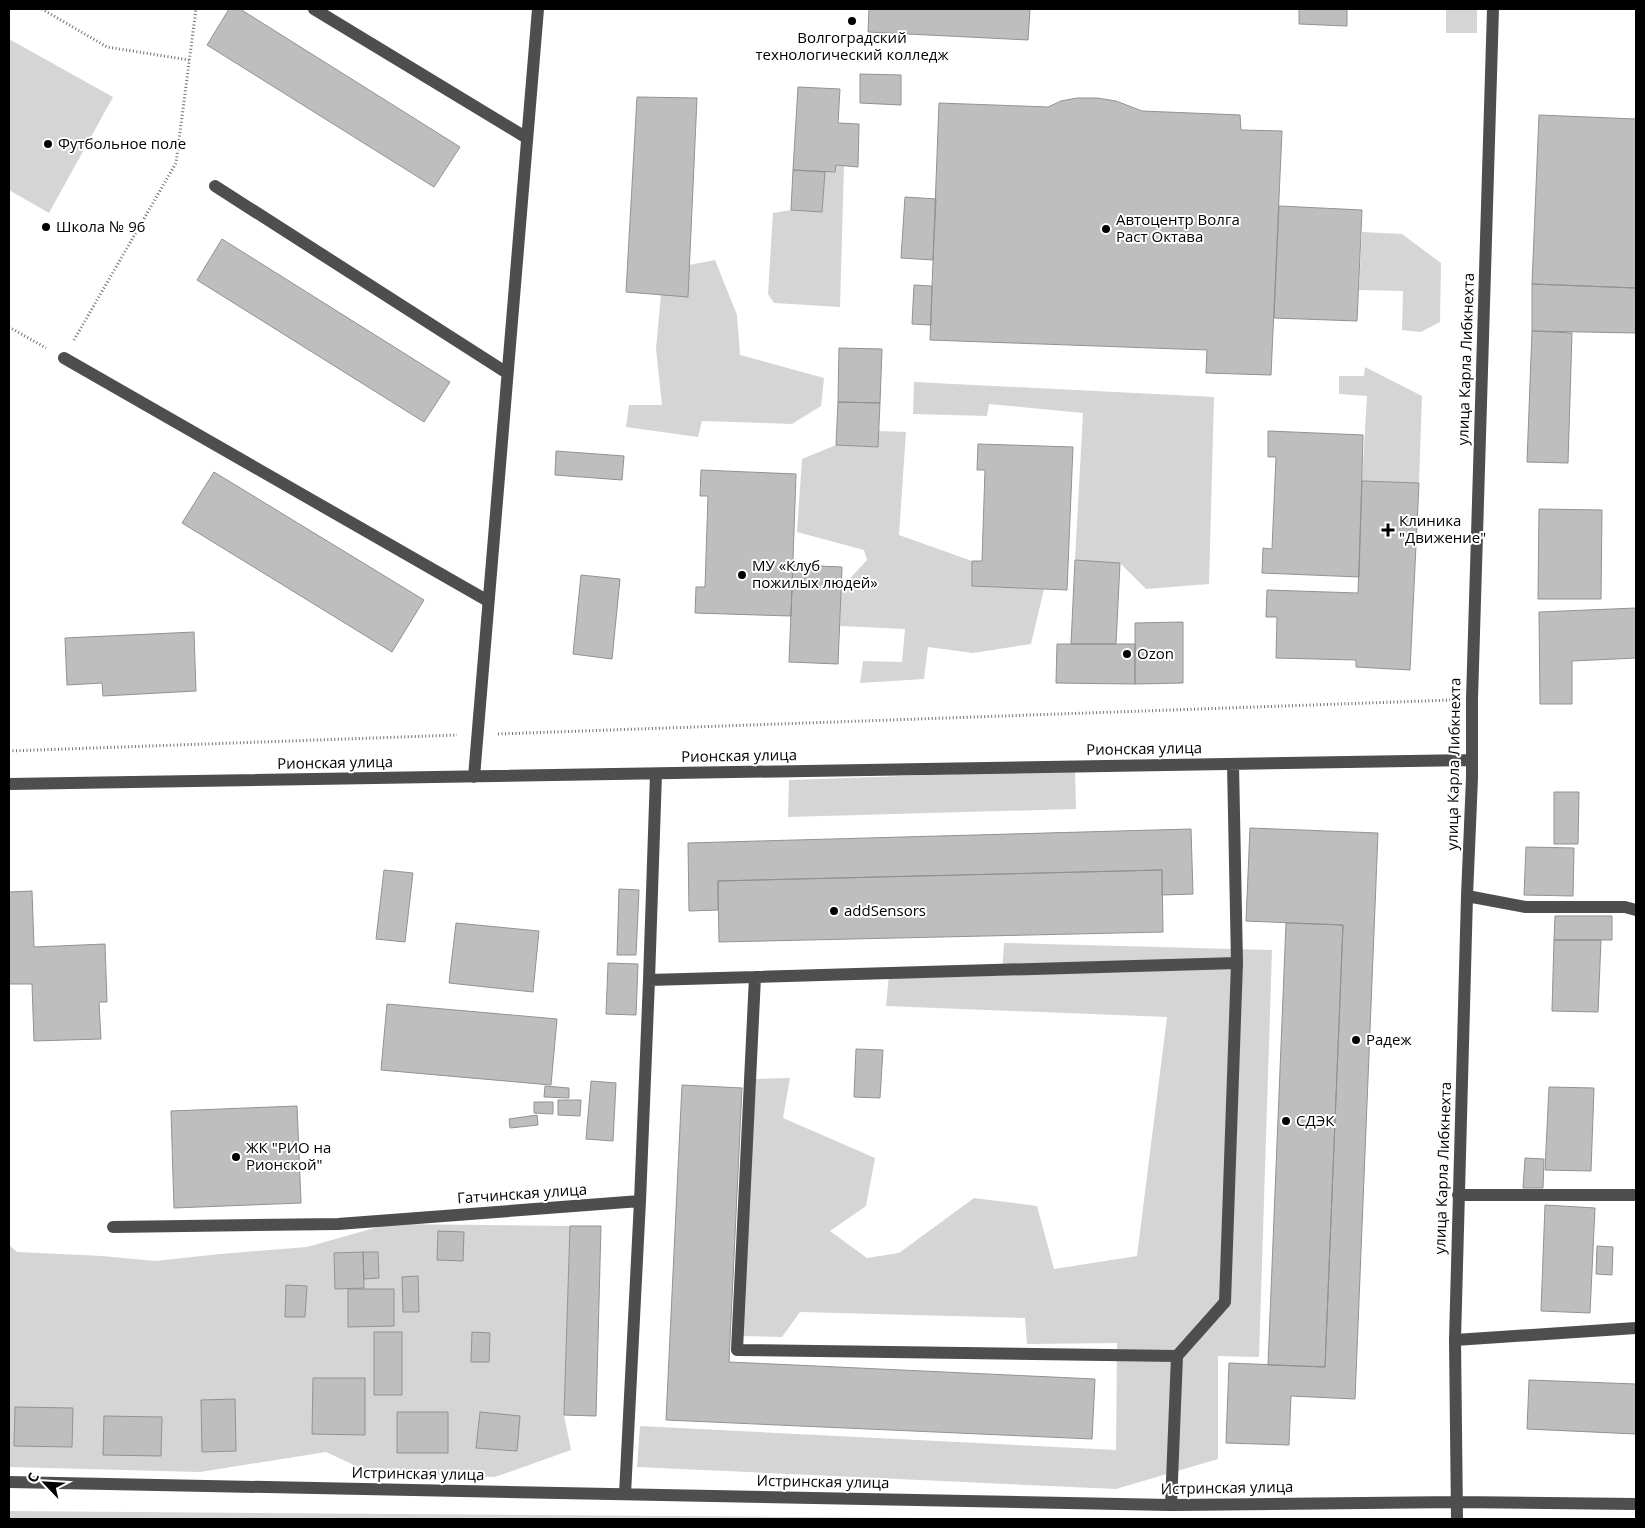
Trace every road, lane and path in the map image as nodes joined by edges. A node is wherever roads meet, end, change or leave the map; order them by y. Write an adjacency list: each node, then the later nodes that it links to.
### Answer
1 (42, 9): 6 (path)
2 (196, 9): 6 (path)
3 (314, 9): 7 (street)
4 (538, 9): 7 (street)
5 (1493, 9): 13 (street, улица Карла Либкнехта)
6 (189, 60): 10 (path)
7 (527, 138): 11 (street)
8 (216, 186): 11 (street)
9 (9, 327): 10 (path)
10 (64, 358): 12 (street)
11 (508, 372): 12 (street)
12 (488, 601): 14 (street)
13 (1472, 699): 14 (path); 16 (street, улица Карла Либкнехта)
14 (477, 735): 15 (path); 19 (street)
15 (9, 752)
16 (1471, 760): 17 (street, Рионская улица); 21 (street, улица Карла Либкнехта)
17 (1233, 764): 18 (street, Рионская улица); 23 (street)
18 (656, 774): 19 (street, Рионская улица); 25 (street)
19 (474, 777): 20 (street, Рионская улица)
20 (9, 784)
21 (1467, 896): 22 (street); 26 (street, улица Карла Либкнехта)
22 (1636, 910)
23 (1237, 963): 24 (street); 32 (street)
24 (755, 977): 25 (street); 32 (street)
25 (649, 980): 28 (street)
26 (1458, 1194): 27 (street); 31 (street, улица Карла Либкнехта)
27 (1636, 1195)
28 (640, 1201): 29 (street, Гатчинская улица); 34 (street)
29 (113, 1227)
30 (1636, 1328): 31 (street)
31 (1455, 1340): 35 (street, улица Карла Либкнехта)
32 (1177, 1356): 37 (street)
33 (9, 1482): 34 (street, Истринская улица)
34 (625, 1494): 37 (street, Истринская улица)
35 (1457, 1502): 36 (street, Истринская улица); 37 (street, Истринская улица); 38 (street, улица Карла Либкнехта)
36 (1636, 1504)
37 (1171, 1505)
38 (1457, 1519)

